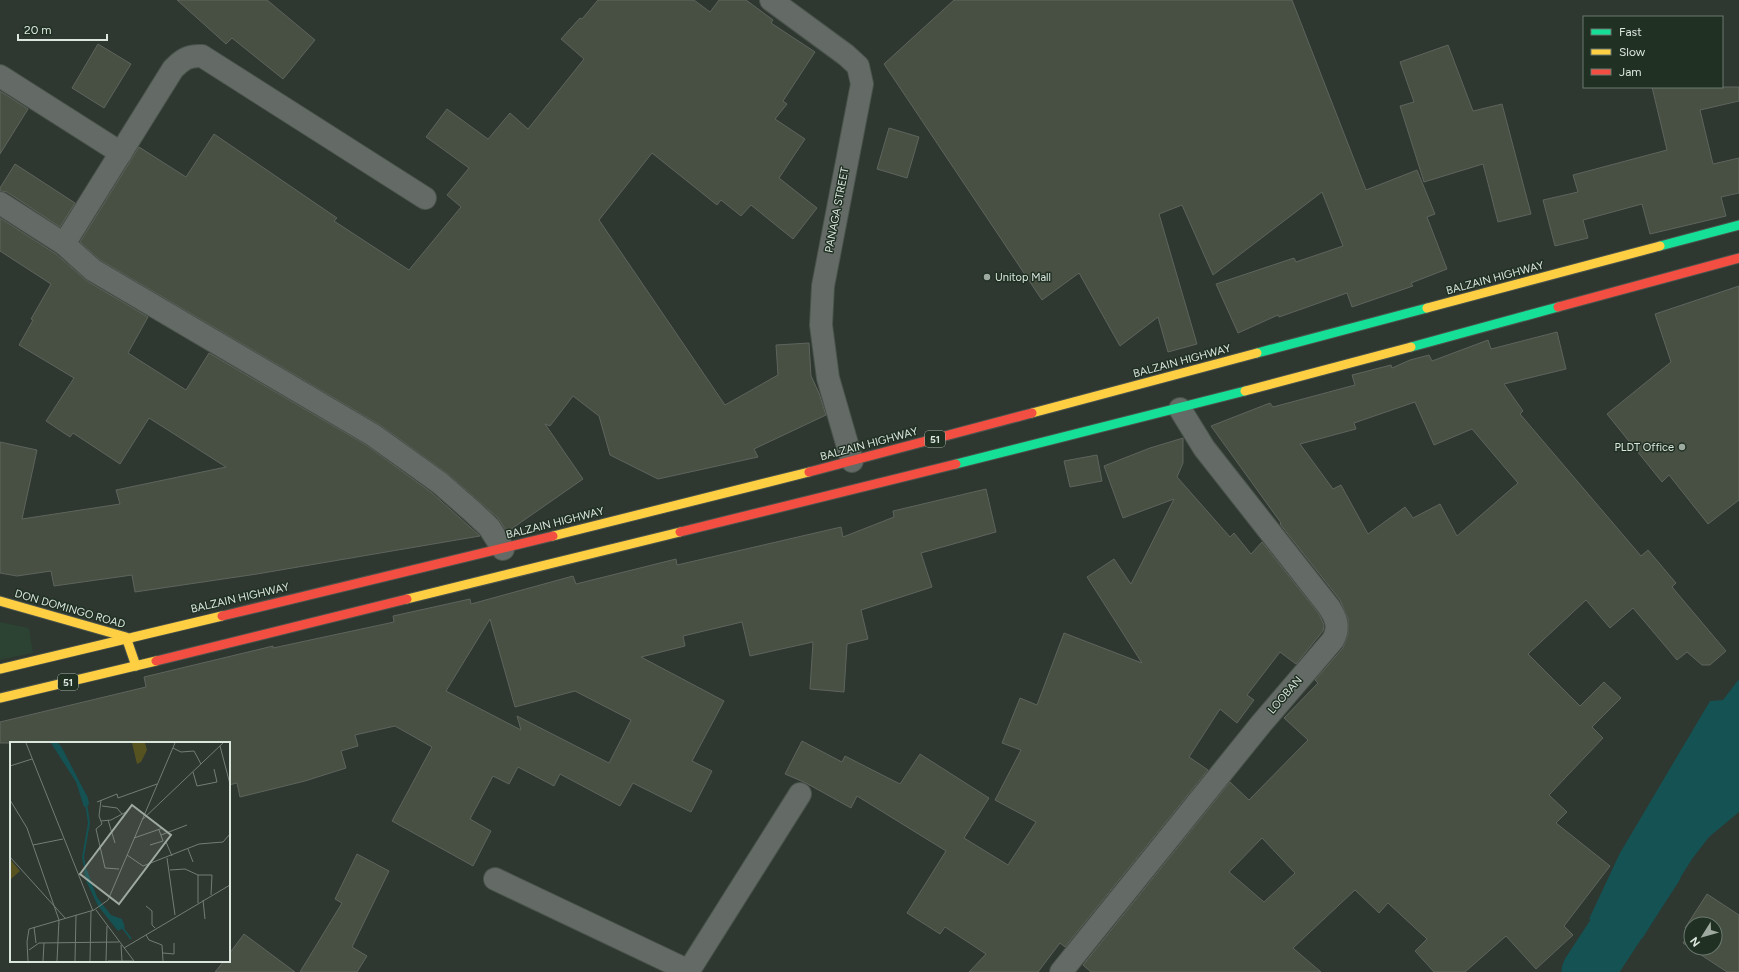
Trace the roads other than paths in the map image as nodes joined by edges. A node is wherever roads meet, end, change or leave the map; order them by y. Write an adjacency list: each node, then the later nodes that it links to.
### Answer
1 (771, 0): 10 (street, PANAGA STREET)
2 (0, 76): 3 (street)
3 (121, 153): 4 (street); 7 (street)
4 (425, 198)
5 (0, 202): 7 (street)
6 (1739, 225): 10 (main road, BALZAIN HIGHWAY / 51)
7 (64, 244): 11 (street)
8 (1739, 258): 9 (main road, 51)
9 (1180, 409): 14 (main road, 51); 20 (street, LOOBAN)
10 (852, 461): 11 (main road, BALZAIN HIGHWAY / 51)
11 (503, 549): 13 (main road, BALZAIN HIGHWAY / 51)
12 (0, 601): 13 (main road, DON DOMINGO ROAD)
13 (126, 637): 14 (main road, DON DOMINGO ROAD); 15 (main road, BALZAIN HIGHWAY / 51)
14 (136, 666): 16 (main road, 51)
15 (0, 668)
16 (0, 698)
17 (800, 794): 19 (street)
18 (495, 879): 19 (street)
19 (689, 972)
20 (1060, 972)

